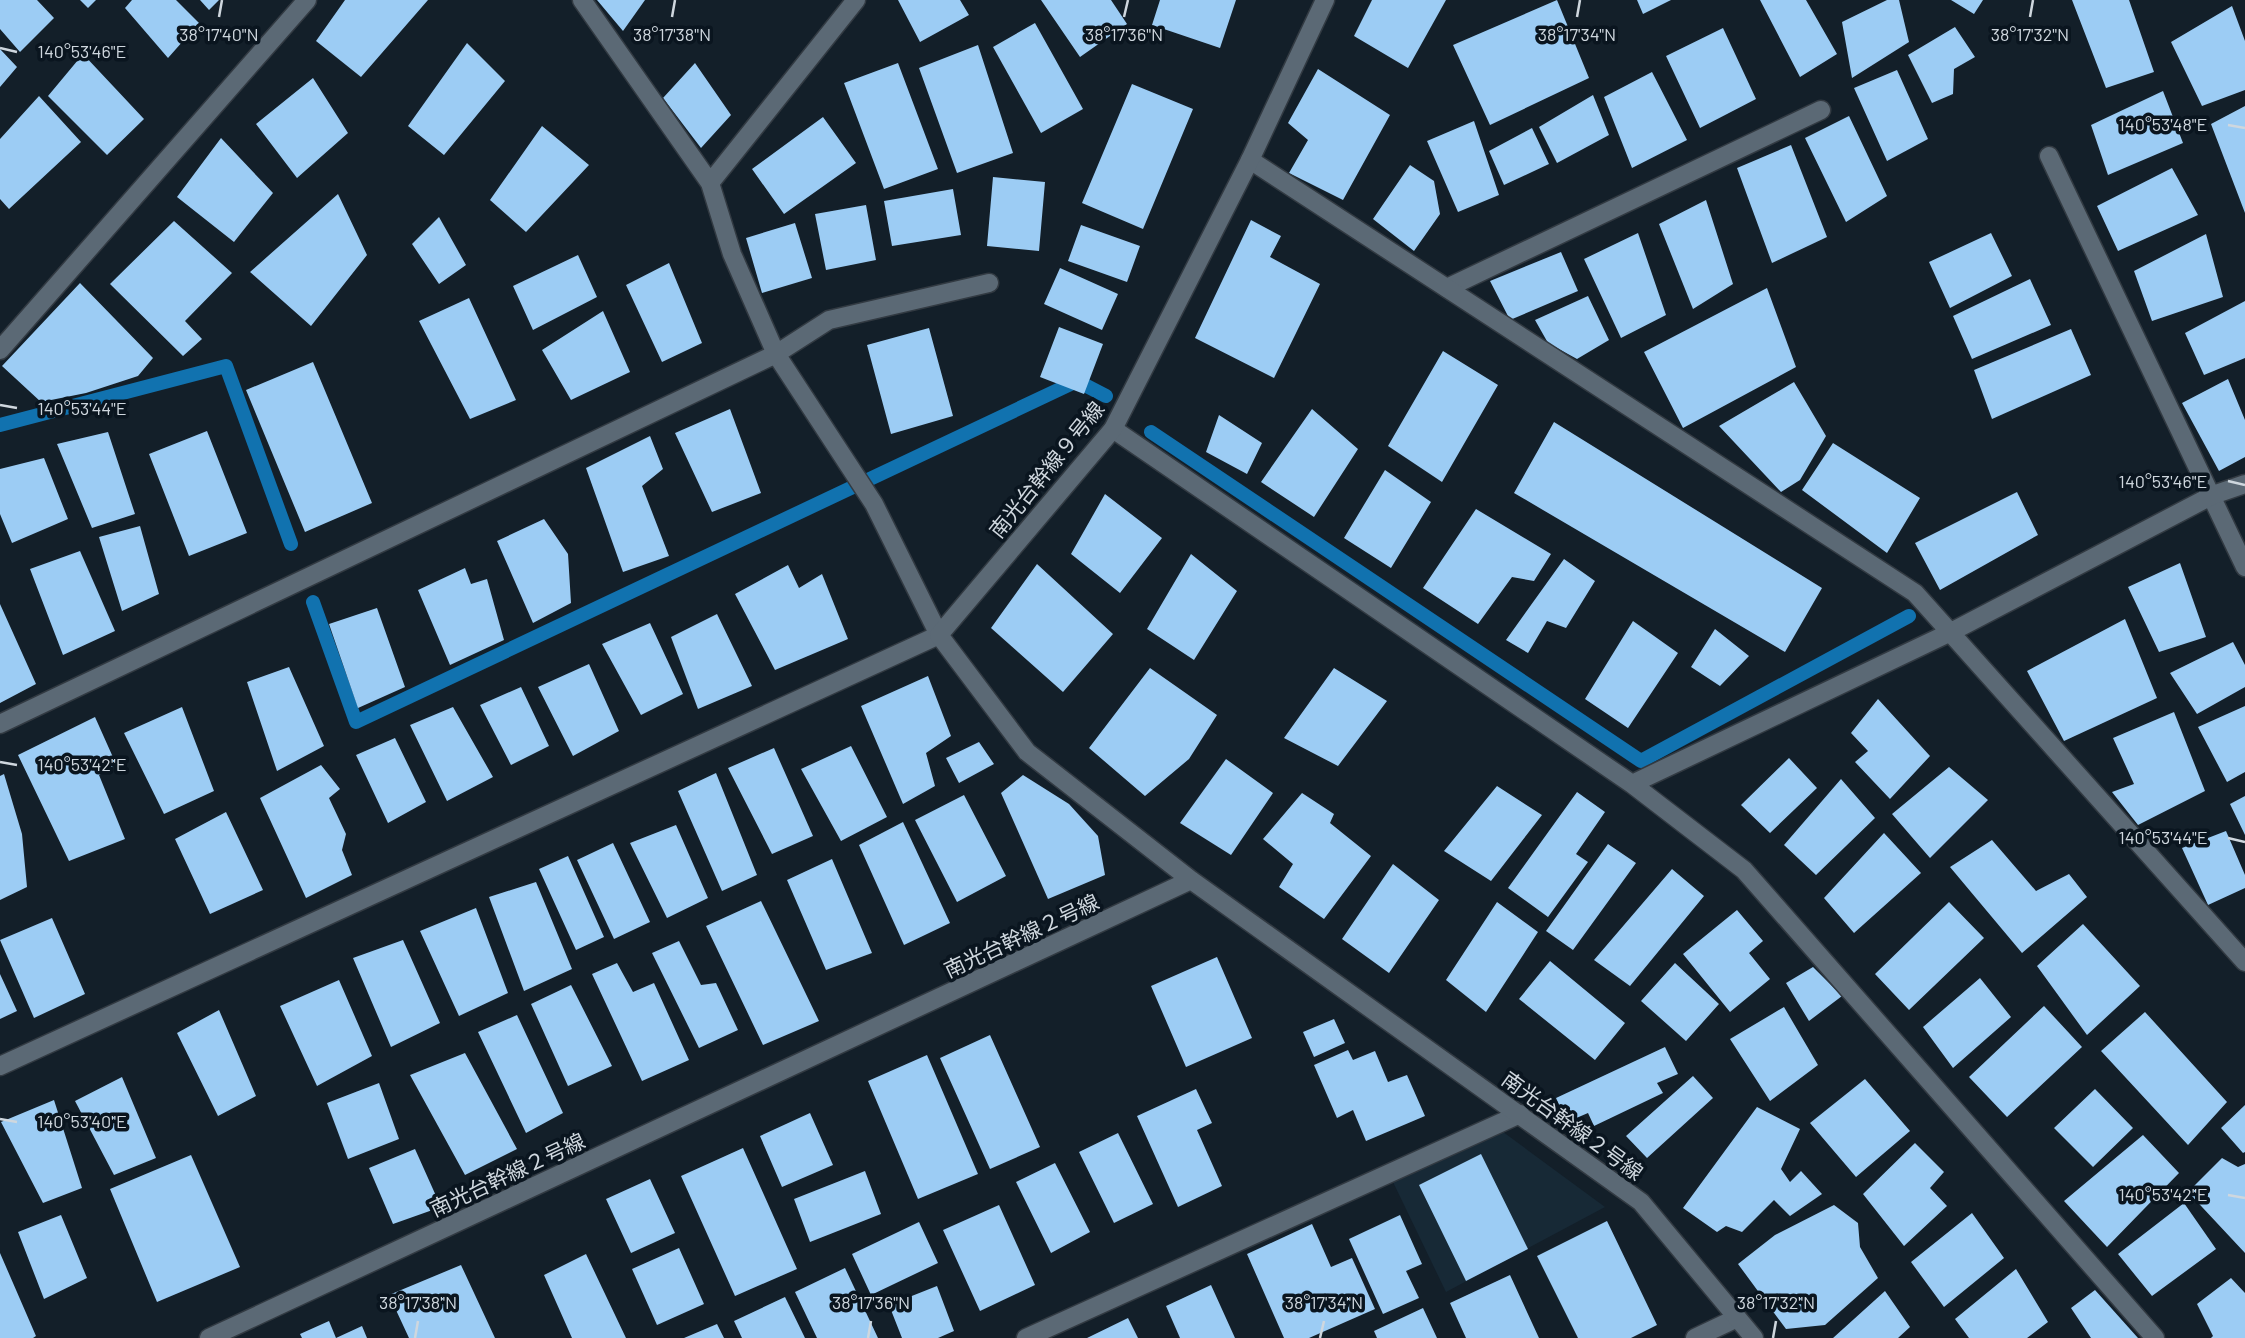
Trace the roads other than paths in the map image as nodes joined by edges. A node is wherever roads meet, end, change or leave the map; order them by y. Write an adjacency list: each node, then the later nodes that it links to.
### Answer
1 (307, 0): 11 (street)
2 (582, 0): 8 (street)
3 (856, 0): 8 (street)
4 (1325, 0): 7 (street, 南光台幹線９号線)
5 (1821, 110): 10 (street)
6 (2049, 156): 15 (street)
7 (1250, 160): 10 (street); 13 (street, 南光台幹線９号線)
8 (710, 183): 12 (street)
9 (989, 283): 12 (street)
10 (1447, 288): 17 (street)
11 (0, 350)
12 (776, 354): 18 (street); 19 (street)
13 (1113, 429): 18 (street, 南光台幹線９号線); 20 (street)
14 (2245, 484): 15 (street)
15 (2213, 495): 16 (street); 17 (street)
16 (2245, 566)
17 (1951, 632): 20 (street); 22 (street)
18 (939, 635): 21 (street); 23 (street)
19 (0, 724)
20 (1632, 784): 30 (street)
21 (1191, 880): 24 (street, 南光台幹線２号線); 26 (street, 南光台幹線２号線)
22 (2245, 962)
23 (0, 1066)
24 (1520, 1114): 25 (street, 南光台幹線２号線); 27 (street)
25 (1737, 1318): 28 (street); 29 (street, 南光台幹線２号線)
26 (209, 1338)
27 (1026, 1338)
28 (1695, 1338)
29 (1754, 1338)
30 (2155, 1338)

